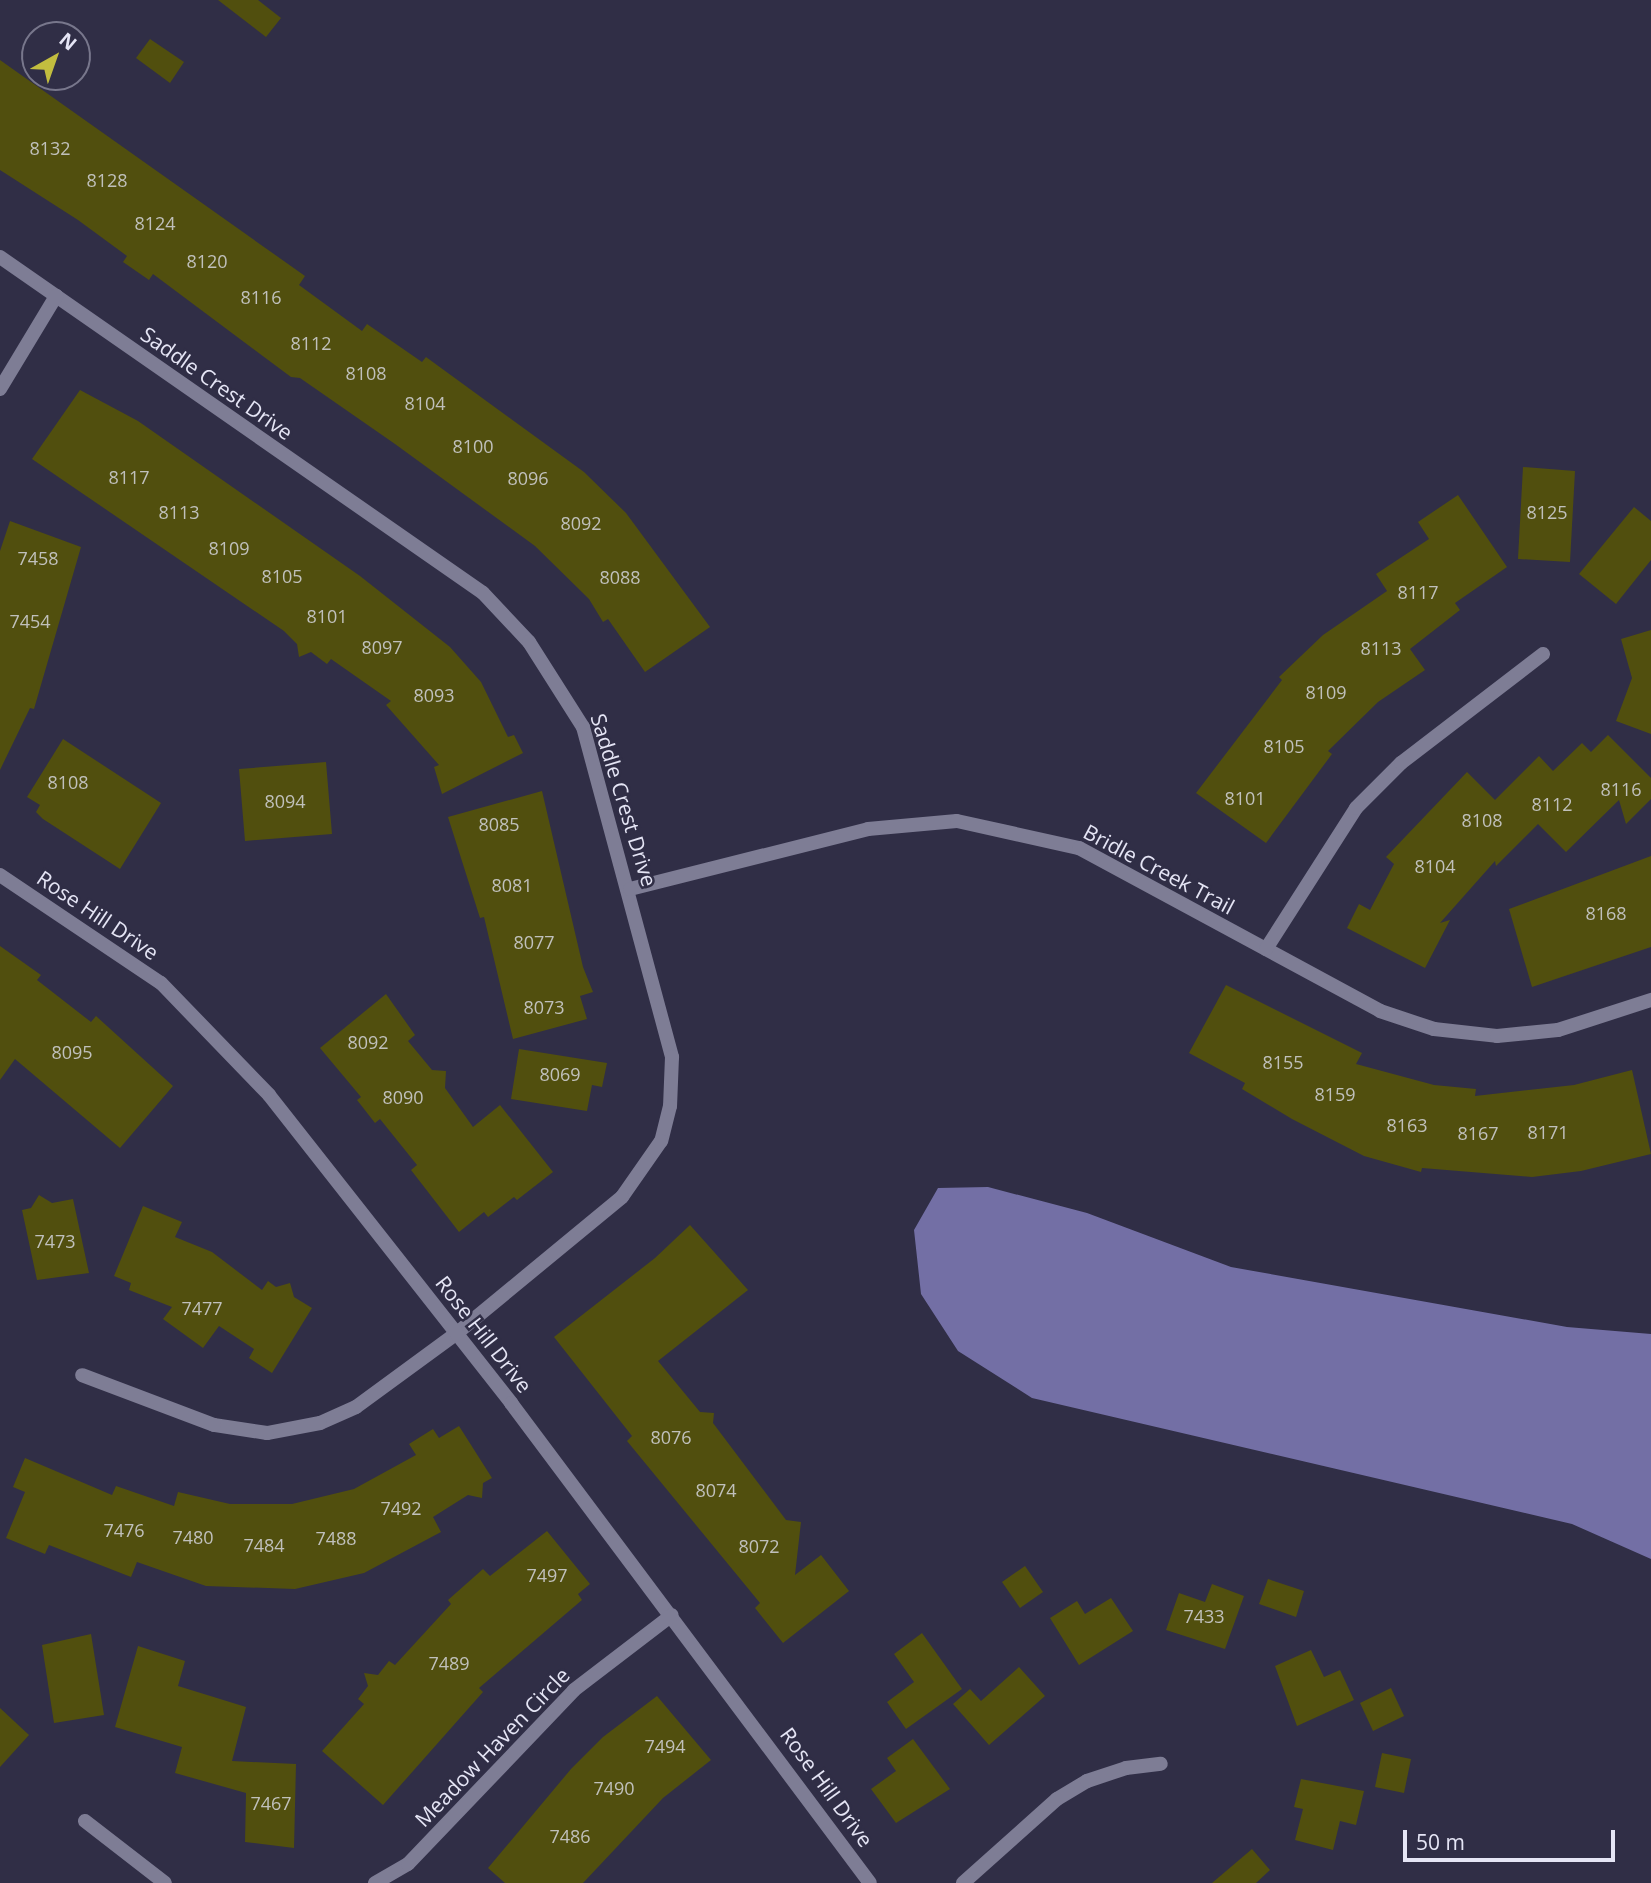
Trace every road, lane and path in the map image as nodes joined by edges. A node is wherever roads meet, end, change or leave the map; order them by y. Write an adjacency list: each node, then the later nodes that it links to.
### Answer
1 (0, 257): 2 (street, Saddle Crest Drive)
2 (56, 296): 3 (street); 6 (street, Saddle Crest Drive)
3 (0, 390)
4 (1543, 654): 7 (street)
5 (0, 875): 9 (street, Rose Hill Drive)
6 (630, 889): 7 (street, Bridle Creek Trail); 9 (street, Saddle Crest Drive)
7 (1266, 949): 8 (street, Bridle Creek Trail)
8 (1651, 1000)
9 (457, 1333): 10 (street, Saddle Crest Drive); 11 (street, Rose Hill Drive)
10 (82, 1375)
11 (672, 1615): 15 (street, Meadow Haven Circle); 16 (street, Rose Hill Drive)
12 (1161, 1765): 17 (street)
13 (85, 1821): 14 (street)
14 (165, 1883)
15 (375, 1883)
16 (870, 1883)
17 (963, 1883)

